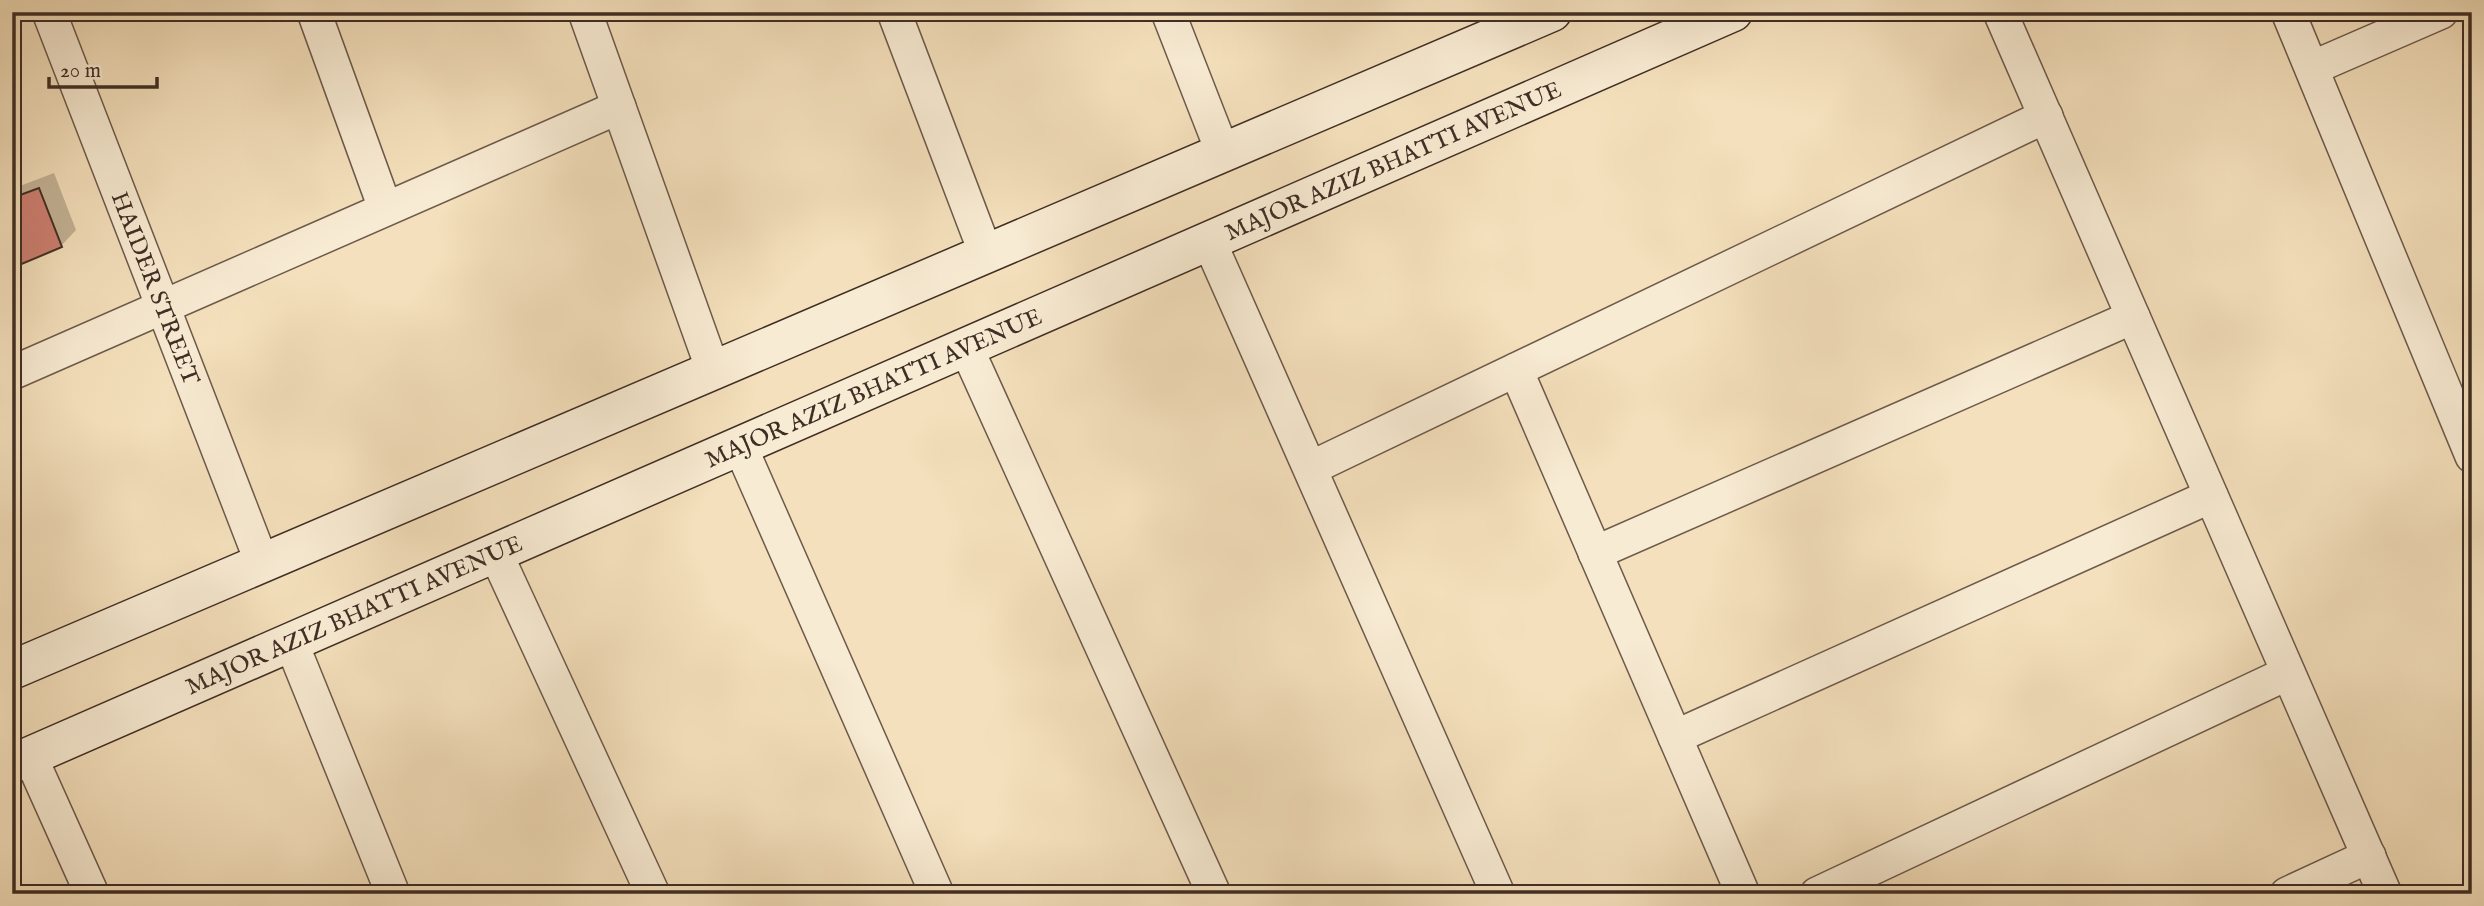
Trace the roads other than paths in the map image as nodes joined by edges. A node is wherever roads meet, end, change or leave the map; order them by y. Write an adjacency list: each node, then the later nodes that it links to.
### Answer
1 (49, 12): 18 (street, HAIDER STREET)
2 (314, 12): 15 (street)
3 (585, 12): 12 (street)
4 (894, 12): 17 (street)
5 (1168, 12): 14 (street)
6 (1552, 12): 14 (main road)
7 (1733, 12): 16 (main road, MAJOR AZIZ BHATTI AVENUE)
8 (2000, 12): 13 (street)
9 (2288, 12): 11 (street)
10 (2441, 12): 11 (street)
11 (2312, 68): 25 (street)
12 (619, 107): 15 (street); 21 (street)
13 (2046, 117): 19 (street); 22 (street)
14 (1223, 153): 17 (main road)
15 (385, 208): 18 (street)
16 (1209, 241): 20 (main road, MAJOR AZIZ BHATTI AVENUE); 26 (street)
17 (986, 254): 21 (main road)
18 (163, 306): 23 (street); 30 (street, HAIDER STREET)
19 (2133, 317): 27 (street); 29 (street)
20 (966, 347): 24 (main road, MAJOR AZIZ BHATTI AVENUE); 41 (street)
21 (713, 370): 30 (main road)
22 (1516, 370): 26 (street); 29 (street)
23 (12, 373)
24 (740, 446): 28 (main road, MAJOR AZIZ BHATTI AVENUE); 40 (street)
25 (2472, 456)
26 (1311, 468): 42 (street)
27 (2211, 496): 33 (street); 34 (street)
28 (495, 552): 31 (main road, MAJOR AZIZ BHATTI AVENUE); 39 (street)
29 (1595, 553): 34 (street)
30 (262, 563): 32 (main road)
31 (291, 642): 35 (main road, MAJOR AZIZ BHATTI AVENUE); 38 (street)
32 (12, 670)
33 (2288, 673): 36 (street); 44 (street)
34 (1675, 737): 43 (street)
35 (21, 760): 37 (street)
36 (2369, 856): 45 (street); 46 (street)
37 (92, 894)
38 (393, 894)
39 (653, 894)
40 (937, 894)
41 (1214, 894)
42 (1498, 894)
43 (1743, 894)
44 (1817, 894)
45 (2287, 894)
46 (2385, 894)

